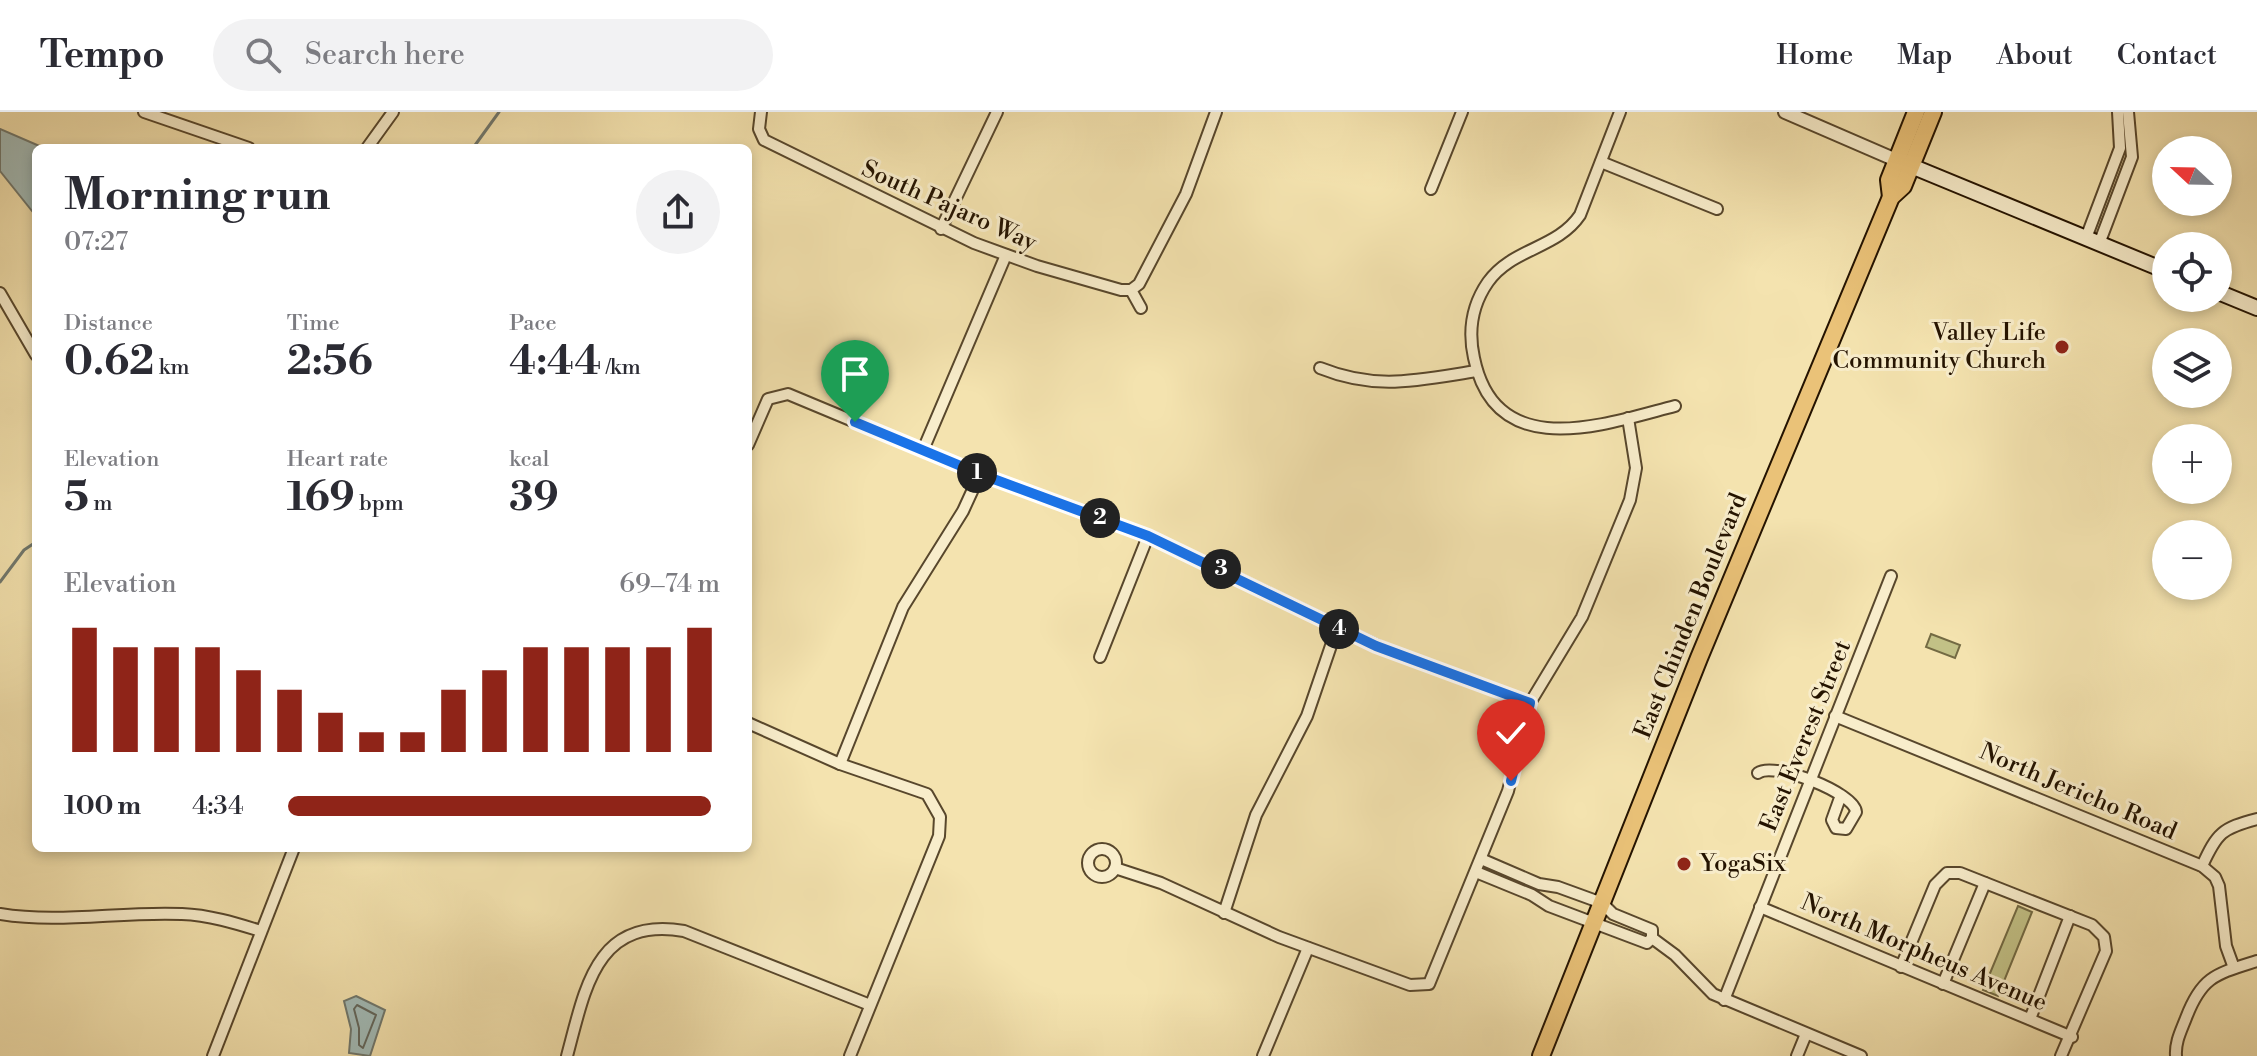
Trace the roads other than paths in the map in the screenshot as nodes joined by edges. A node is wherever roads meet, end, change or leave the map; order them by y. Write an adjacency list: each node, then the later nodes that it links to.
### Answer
1 (144, 112): 13 (street)
2 (393, 112): 14 (street)
3 (761, 112): 19 (street, South Pajaro Way)
4 (997, 112): 19 (street)
5 (1216, 112): 23 (street)
6 (1462, 112): 17 (street)
7 (1620, 112): 15 (street)
8 (1785, 112): 16 (street)
9 (1916, 112): 16 (main road, East Chinden Boulevard)
10 (1933, 112): 16 (main road, East Chinden Boulevard)
11 (2118, 112): 20 (street)
12 (2128, 112): 20 (street)
13 (237, 144)
14 (370, 144)
15 (1601, 162): 18 (street); 30 (street)
16 (1904, 163): 20 (main road); 54 (main road, East Chinden Boulevard)
17 (1431, 189)
18 (1717, 209)
19 (941, 229): 21 (street, South Pajaro Way)
20 (2093, 241): 22 (main road)
21 (1006, 255): 23 (street, South Pajaro Way); 34 (street)
22 (2152, 265)
23 (1131, 290): 26 (street)
24 (0, 293): 28 (street)
25 (2232, 298): 27 (main road)
26 (1141, 308)
27 (2257, 308)
28 (32, 348)
29 (1320, 368): 30 (street)
30 (1477, 371): 32 (street)
31 (1675, 406): 32 (street)
32 (1628, 418): 40 (street)
33 (752, 435): 34 (street)
34 (923, 450): 35 (street)
35 (980, 474): 36 (street); 43 (street)
36 (1148, 536): 38 (street); 39 (street)
37 (1891, 576): 41 (street, East Everest Street)
38 (1337, 628): 40 (street); 56 (street)
39 (1100, 657)
40 (1530, 703): 49 (street)
41 (1835, 716): 45 (street, East Everest Street); 50 (street, North Jericho Road)
42 (752, 725): 43 (street)
43 (840, 764): 68 (street)
44 (1758, 773): 45 (street)
45 (1810, 781): 46 (street); 55 (street, East Everest Street)
46 (1841, 795)
47 (2257, 819): 50 (street)
48 (292, 852): 60 (street)
49 (1481, 859): 52 (street); 54 (street)
50 (2202, 866): 65 (street)
51 (1115, 868): 56 (street)
52 (1476, 872): 59 (street); 62 (street)
53 (1985, 883): 58 (street); 64 (street); 66 (street)
54 (1602, 903): 59 (main road, East Chinden Boulevard); 61 (street)
55 (1760, 907): 64 (street, North Morpheus Avenue); 67 (street, East Everest Street)
56 (1224, 913): 62 (street)
57 (0, 914): 60 (street)
58 (2070, 916): 69 (street); 71 (street)
59 (1595, 922): 61 (street); 76 (main road, East Chinden Boulevard)
60 (261, 931): 72 (street)
61 (1652, 938): 67 (street)
62 (1308, 948): 75 (street)
63 (2257, 961): 65 (street)
64 (1901, 967): 66 (street, North Morpheus Avenue)
65 (2234, 968): 80 (street)
66 (1943, 984): 69 (street, North Morpheus Avenue)
67 (1724, 1000): 70 (street)
68 (870, 1005): 73 (street); 74 (street)
69 (2030, 1019): 71 (street, North Morpheus Avenue)
70 (1806, 1034): 77 (street); 78 (street)
71 (2072, 1037): 79 (street)
72 (213, 1056)
73 (567, 1056)
74 (850, 1056)
75 (1263, 1056)
76 (1541, 1056)
77 (1797, 1056)
78 (1859, 1056)
79 (2061, 1056)
80 (2176, 1056)

